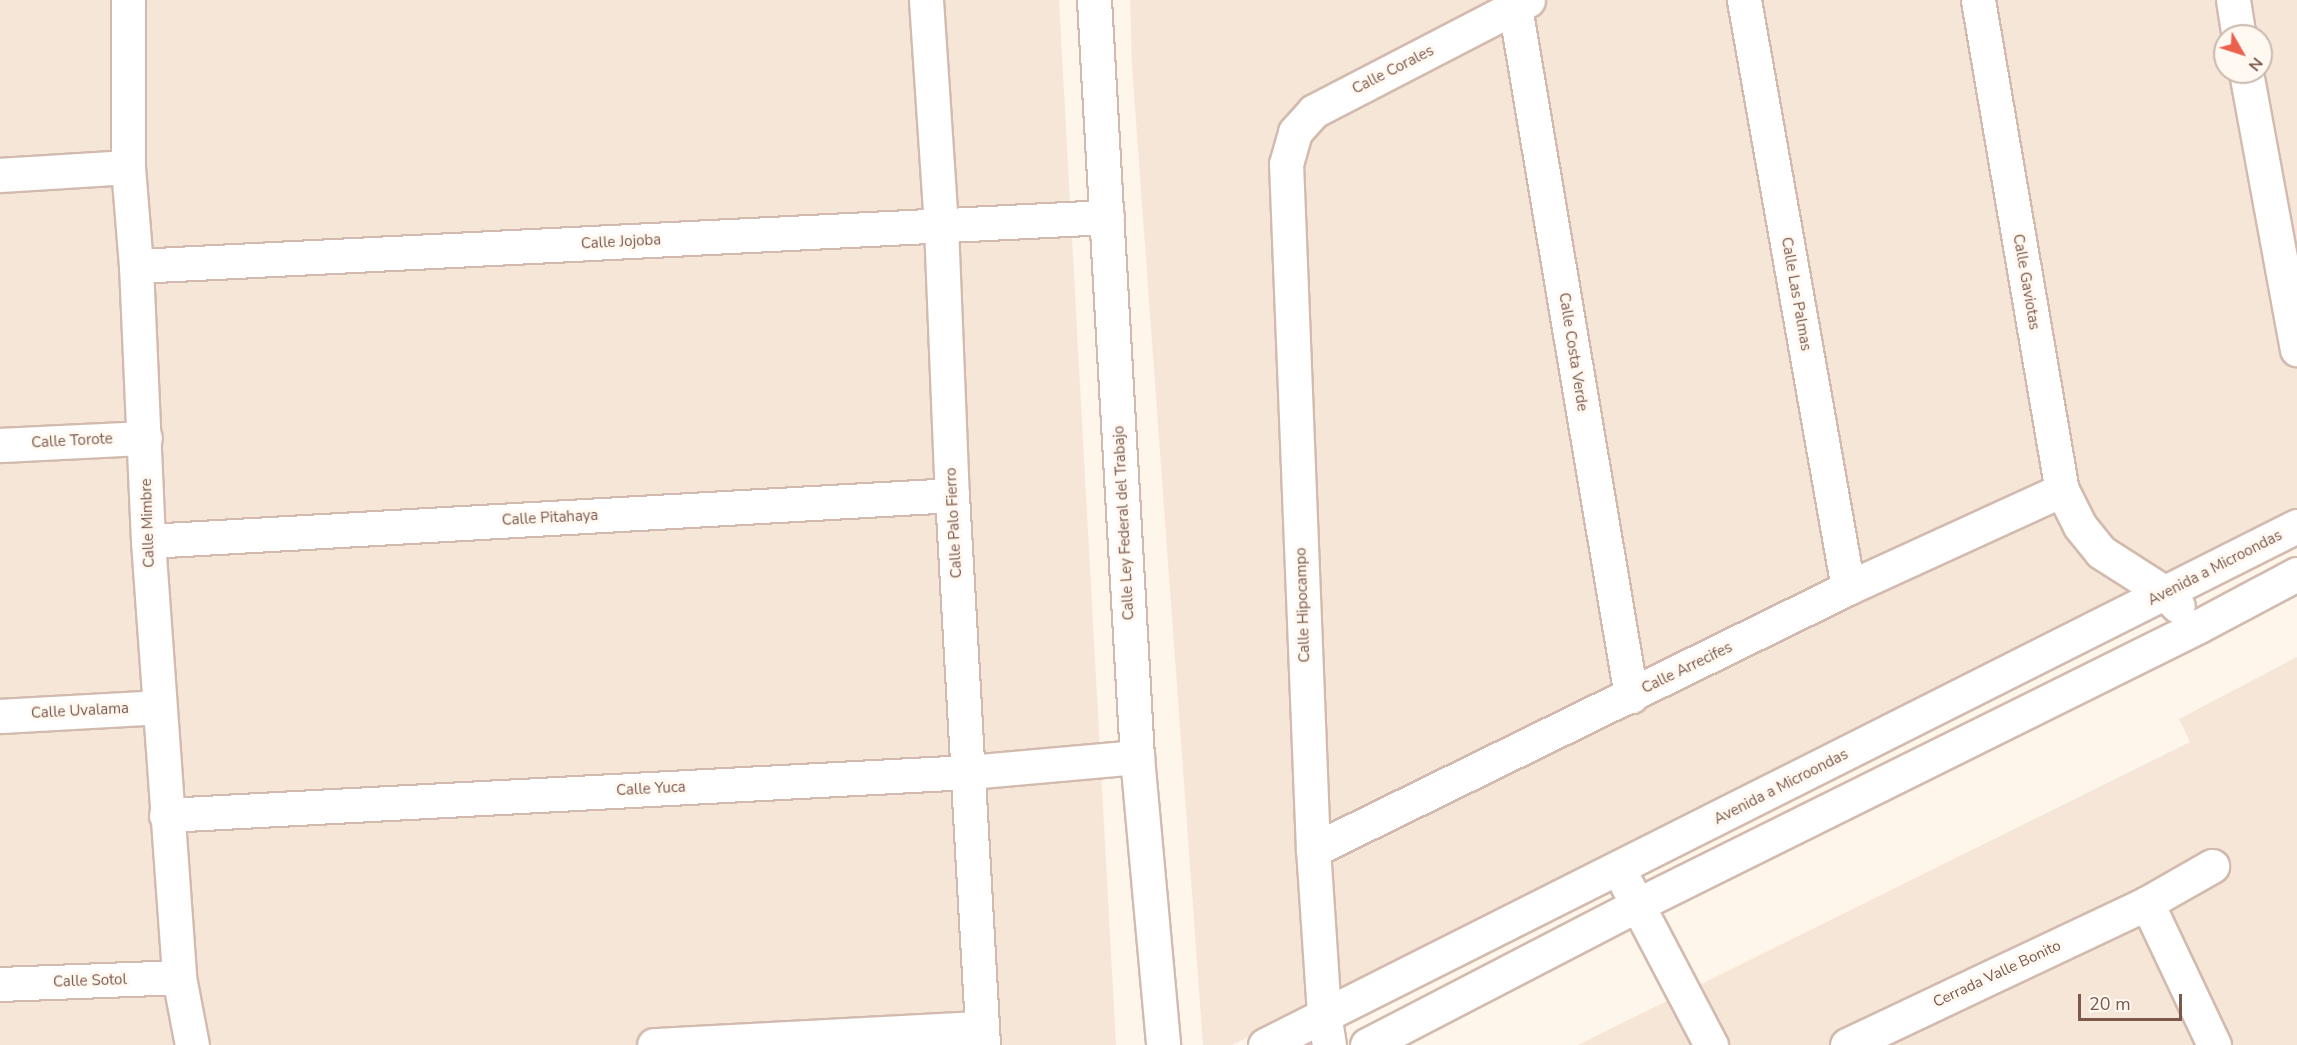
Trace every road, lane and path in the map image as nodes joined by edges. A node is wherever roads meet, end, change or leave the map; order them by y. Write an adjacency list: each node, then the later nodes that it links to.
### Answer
1 (128, 0): 11 (street, Calle Mimbre)
2 (926, 0): 14 (street, Calle Palo Fierro)
3 (1094, 0): 13 (street, Calle Ley Federal del Trabajo)
4 (1744, 0): 24 (street, Calle Las Palmas)
5 (1978, 0): 19 (street, Calle Gaviotas)
6 (2233, 0): 8 (street)
7 (1522, 3): 10 (street, Calle Corales); 27 (street, Calle Costa Verde)
8 (2237, 24)
9 (2248, 84): 16 (street)
10 (1286, 164): 33 (street, Calle Hipocampo)
11 (128, 167): 12 (street); 15 (street, Calle Mimbre)
12 (0, 174)
13 (1107, 217): 14 (street, Calle Jojoba); 30 (street, Calle Ley Federal del Trabajo)
14 (941, 226): 15 (street, Calle Jojoba); 20 (street, Calle Palo Fierro)
15 (136, 267): 17 (street, Calle Mimbre)
16 (2297, 349)
17 (145, 438): 18 (street, Calle Torote); 22 (street, Calle Mimbre)
18 (0, 445)
19 (2062, 490): 24 (street, Calle Arrecifes); 25 (street, Calle Gaviotas)
20 (952, 495): 22 (street, Calle Pitahaya); 31 (street, Calle Palo Fierro)
21 (2297, 526): 25 (street, Avenida a Microondas)
22 (148, 541): 28 (street, Calle Mimbre)
23 (2297, 574): 26 (street)
24 (1848, 588): 27 (street, Calle Arrecifes)
25 (2165, 593): 26 (street, Calle Gaviotas); 35 (street, Avenida a Microondas)
26 (2199, 626): 37 (street)
27 (1631, 696): 33 (street, Calle Arrecifes)
28 (159, 707): 29 (street, Calle Uvalama); 32 (street, Calle Mimbre)
29 (0, 716)
30 (1137, 757): 31 (street, Calle Yuca); 44 (street, Calle Ley Federal del Trabajo)
31 (969, 772): 32 (street, Calle Yuca); 41 (street, Calle Palo Fierro)
32 (166, 815): 38 (street, Calle Mimbre)
33 (1313, 849): 40 (street, Calle Hipocampo)
34 (2212, 866): 36 (street, Cerrada Valle Bonito)
35 (1618, 868): 37 (street); 40 (street, Avenida a Microondas)
36 (2146, 903): 48 (street, Cerrada Valle Bonito); 49 (street)
37 (1637, 904): 46 (street); 47 (street)
38 (179, 977): 39 (street, Calle Sotol); 42 (street, Calle Mimbre)
39 (0, 984)
40 (1327, 1030): 45 (street, Avenida a Microondas)
41 (982, 1037): 43 (street)
42 (192, 1045)
43 (654, 1045)
44 (1163, 1045)
45 (1265, 1045)
46 (1367, 1045)
47 (1711, 1045)
48 (1847, 1045)
49 (2214, 1045)

